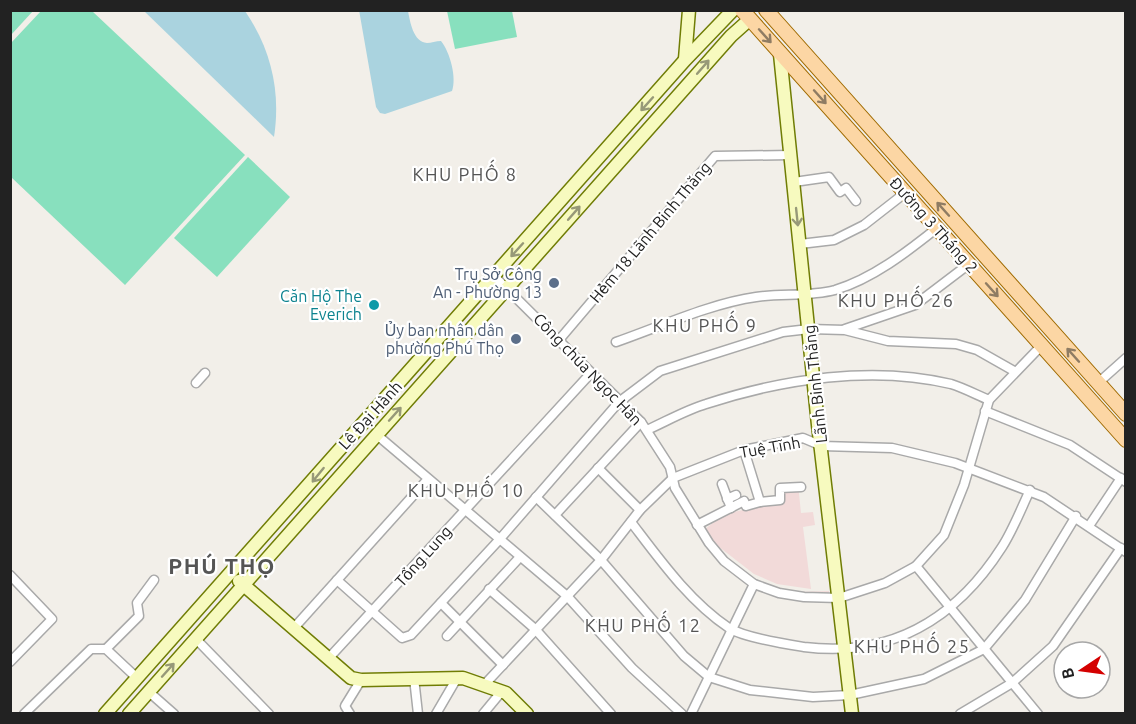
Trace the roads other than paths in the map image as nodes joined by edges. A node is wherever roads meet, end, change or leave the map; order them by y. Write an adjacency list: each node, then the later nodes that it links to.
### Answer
1 (689, 10): 7 (main road)
2 (733, 10): 7 (main road, Lê Đại Hành)
3 (765, 10): 4 (main road); 5 (main road, Đường 3 Tháng 2)
4 (746, 15): 6 (main road, Đường 3 Tháng 2, one-way to 6); 16 (main road, Lê Đại Hành, one-way to 4)
5 (794, 42): 6 (main road); 29 (main road, Đường 3 Tháng 2, one-way to 5)
6 (780, 54): 8 (main road, Lãnh Binh Thăng); 10 (main road, Đường 3 Tháng 2, one-way to 10)
7 (685, 60): 15 (main road, Lê Đại Hành, one-way to 15)
8 (791, 155): 9 (main road, Lãnh Binh Thăng); 20 (street, Hẻm 18 Lãnh Binh Thăng)
9 (794, 182): 11 (street); 13 (main road, Lãnh Binh Thăng, one-way to 13)
10 (905, 193): 12 (main road, Đường 3 Tháng 2); 13 (street)
11 (856, 201)
12 (937, 228): 14 (main road, Đường 3 Tháng 2); 17 (street)
13 (800, 244): 17 (main road, Lãnh Binh Thăng)
14 (969, 264): 19 (street); 22 (main road, Đường 3 Tháng 2, one-way to 22)
15 (494, 276): 16 (street, Công chúa Ngọc Hân); 64 (main road, Lê Đại Hành, one-way to 64)
16 (508, 288): 20 (street, Công chúa Ngọc Hân); 36 (main road, Lê Đại Hành, one-way to 16)
17 (805, 295): 18 (main road, Lãnh Binh Thăng); 21 (street)
18 (808, 328): 19 (street); 27 (main road, Lãnh Binh Thăng); 31 (street)
19 (845, 330): 24 (street)
20 (559, 340): 26 (street, Công chúa Ngọc Hân)
21 (616, 342)
22 (1042, 345): 24 (street, Công chúa Ngọc Hân); 37 (main road, Đường 3 Tháng 2)
23 (1125, 358): 29 (street)
24 (1014, 371): 30 (street, Công chúa Ngọc Hân)
25 (205, 373): 28 (street)
26 (591, 373): 31 (street, Công chúa Ngọc Hân); 51 (street, Tổng Lung)
27 (814, 381): 30 (street); 35 (street); 38 (main road, Lãnh Binh Thăng)
28 (196, 383)
29 (1098, 383): 33 (main road, Đường 3 Tháng 2)
30 (989, 400): 32 (street, Công chúa Ngọc Hân)
31 (619, 402): 34 (street, Công chúa Ngọc Hân); 48 (street)
32 (985, 411): 40 (street, Công chúa Ngọc Hân); 44 (street)
33 (1125, 412)
34 (641, 422): 35 (street, Công chúa Ngọc Hân); 41 (street)
35 (648, 430): 42 (street, Công chúa Ngọc Hân)
36 (377, 435): 43 (street); 68 (main road, Lê Đại Hành)
37 (1125, 440)
38 (822, 446): 39 (street, Tuệ Tĩnh); 40 (street, Tuệ Tĩnh); 71 (main road, Lãnh Binh Thăng)
39 (744, 450): 42 (street, Tuệ Tĩnh); 49 (street)
40 (969, 467): 47 (street, Tuệ Tĩnh); 62 (street, Công chúa Ngọc Hân)
41 (598, 468): 52 (street); 53 (street)
42 (674, 478): 52 (street, Tuệ Tĩnh); 56 (street, Công chúa Ngọc Hân)
43 (428, 479): 51 (street); 66 (street)
44 (1123, 480): 57 (street)
45 (722, 484): 50 (street)
46 (801, 487): 49 (street)
47 (1030, 490): 54 (street, Tuệ Tĩnh); 73 (street)
48 (536, 497): 53 (street); 58 (street)
49 (760, 502): 50 (street)
50 (731, 508): 56 (street)
51 (464, 510): 58 (street); 74 (street, Tổng Lung)
52 (640, 510): 55 (street, Tuệ Tĩnh)
53 (555, 515): 61 (street)
54 (1076, 516): 57 (street, Tuệ Tĩnh); 81 (street)
55 (631, 522): 61 (street, Tuệ Tĩnh); 78 (street)
56 (697, 525): 67 (street, Công chúa Ngọc Hân)
57 (1089, 526): 59 (street, Tuệ Tĩnh)
58 (499, 540): 60 (street); 72 (street)
59 (1123, 550): 92 (street)
60 (520, 557): 69 (street); 70 (street)
61 (601, 560): 70 (street, Tuệ Tĩnh); 87 (street)
62 (916, 566): 71 (street, Công chúa Ngọc Hân); 73 (street)
63 (10, 575): 85 (street)
64 (231, 575): 68 (main road); 88 (main road, Lê Đại Hành)
65 (154, 580): 82 (street)
66 (337, 580): 74 (street); 76 (street)
67 (754, 584): 71 (street, Công chúa Ngọc Hân); 78 (street)
68 (243, 586): 76 (main road); 80 (main road, Lê Đại Hành)
69 (489, 589): 75 (street); 77 (street)
70 (567, 596): 77 (street, Tuệ Tĩnh); 108 (street)
71 (839, 598): 83 (main road, Lãnh Binh Thăng)
72 (441, 603): 74 (street); 75 (street)
73 (951, 608): 81 (street); 83 (street)
74 (373, 612): 84 (street, Tổng Lung)
75 (459, 623): 79 (street); 86 (street)
76 (293, 629): 84 (main road)
77 (535, 629): 86 (street, Tuệ Tĩnh); 107 (street)
78 (732, 630): 83 (street); 87 (street)
79 (447, 636)
80 (196, 639): 95 (main road, Lê Đại Hành, one-way to 80); 101 (street)
81 (984, 648): 92 (street); 96 (street)
82 (106, 650): 88 (street); 97 (street)
83 (844, 650): 96 (main road, Lãnh Binh Thăng)
84 (328, 659): 91 (main road)
85 (10, 662)
86 (502, 665): 93 (street, Tuệ Tĩnh)
87 (709, 677): 96 (street); 109 (street)
88 (136, 678): 95 (main road); 98 (main road, Lê Đại Hành)
89 (414, 678): 90 (main road); 91 (main road); 103 (street)
90 (457, 678): 93 (main road); 104 (street)
91 (361, 680): 102 (street)
92 (1012, 683): 111 (street); 112 (street)
93 (485, 684): 94 (main road)
94 (502, 691): 105 (street); 106 (main road)
95 (149, 692): 99 (main road, Lê Đại Hành); 100 (street)
96 (850, 695): 110 (main road, Lãnh Binh Thăng)
97 (24, 714)
98 (105, 714)
99 (129, 714)
100 (174, 714)
101 (269, 714)
102 (350, 714)
103 (418, 714)
104 (436, 714)
105 (483, 714)
106 (527, 714)
107 (611, 714)
108 (682, 714)
109 (691, 714)
110 (852, 714)
111 (960, 714)
112 (1038, 714)

